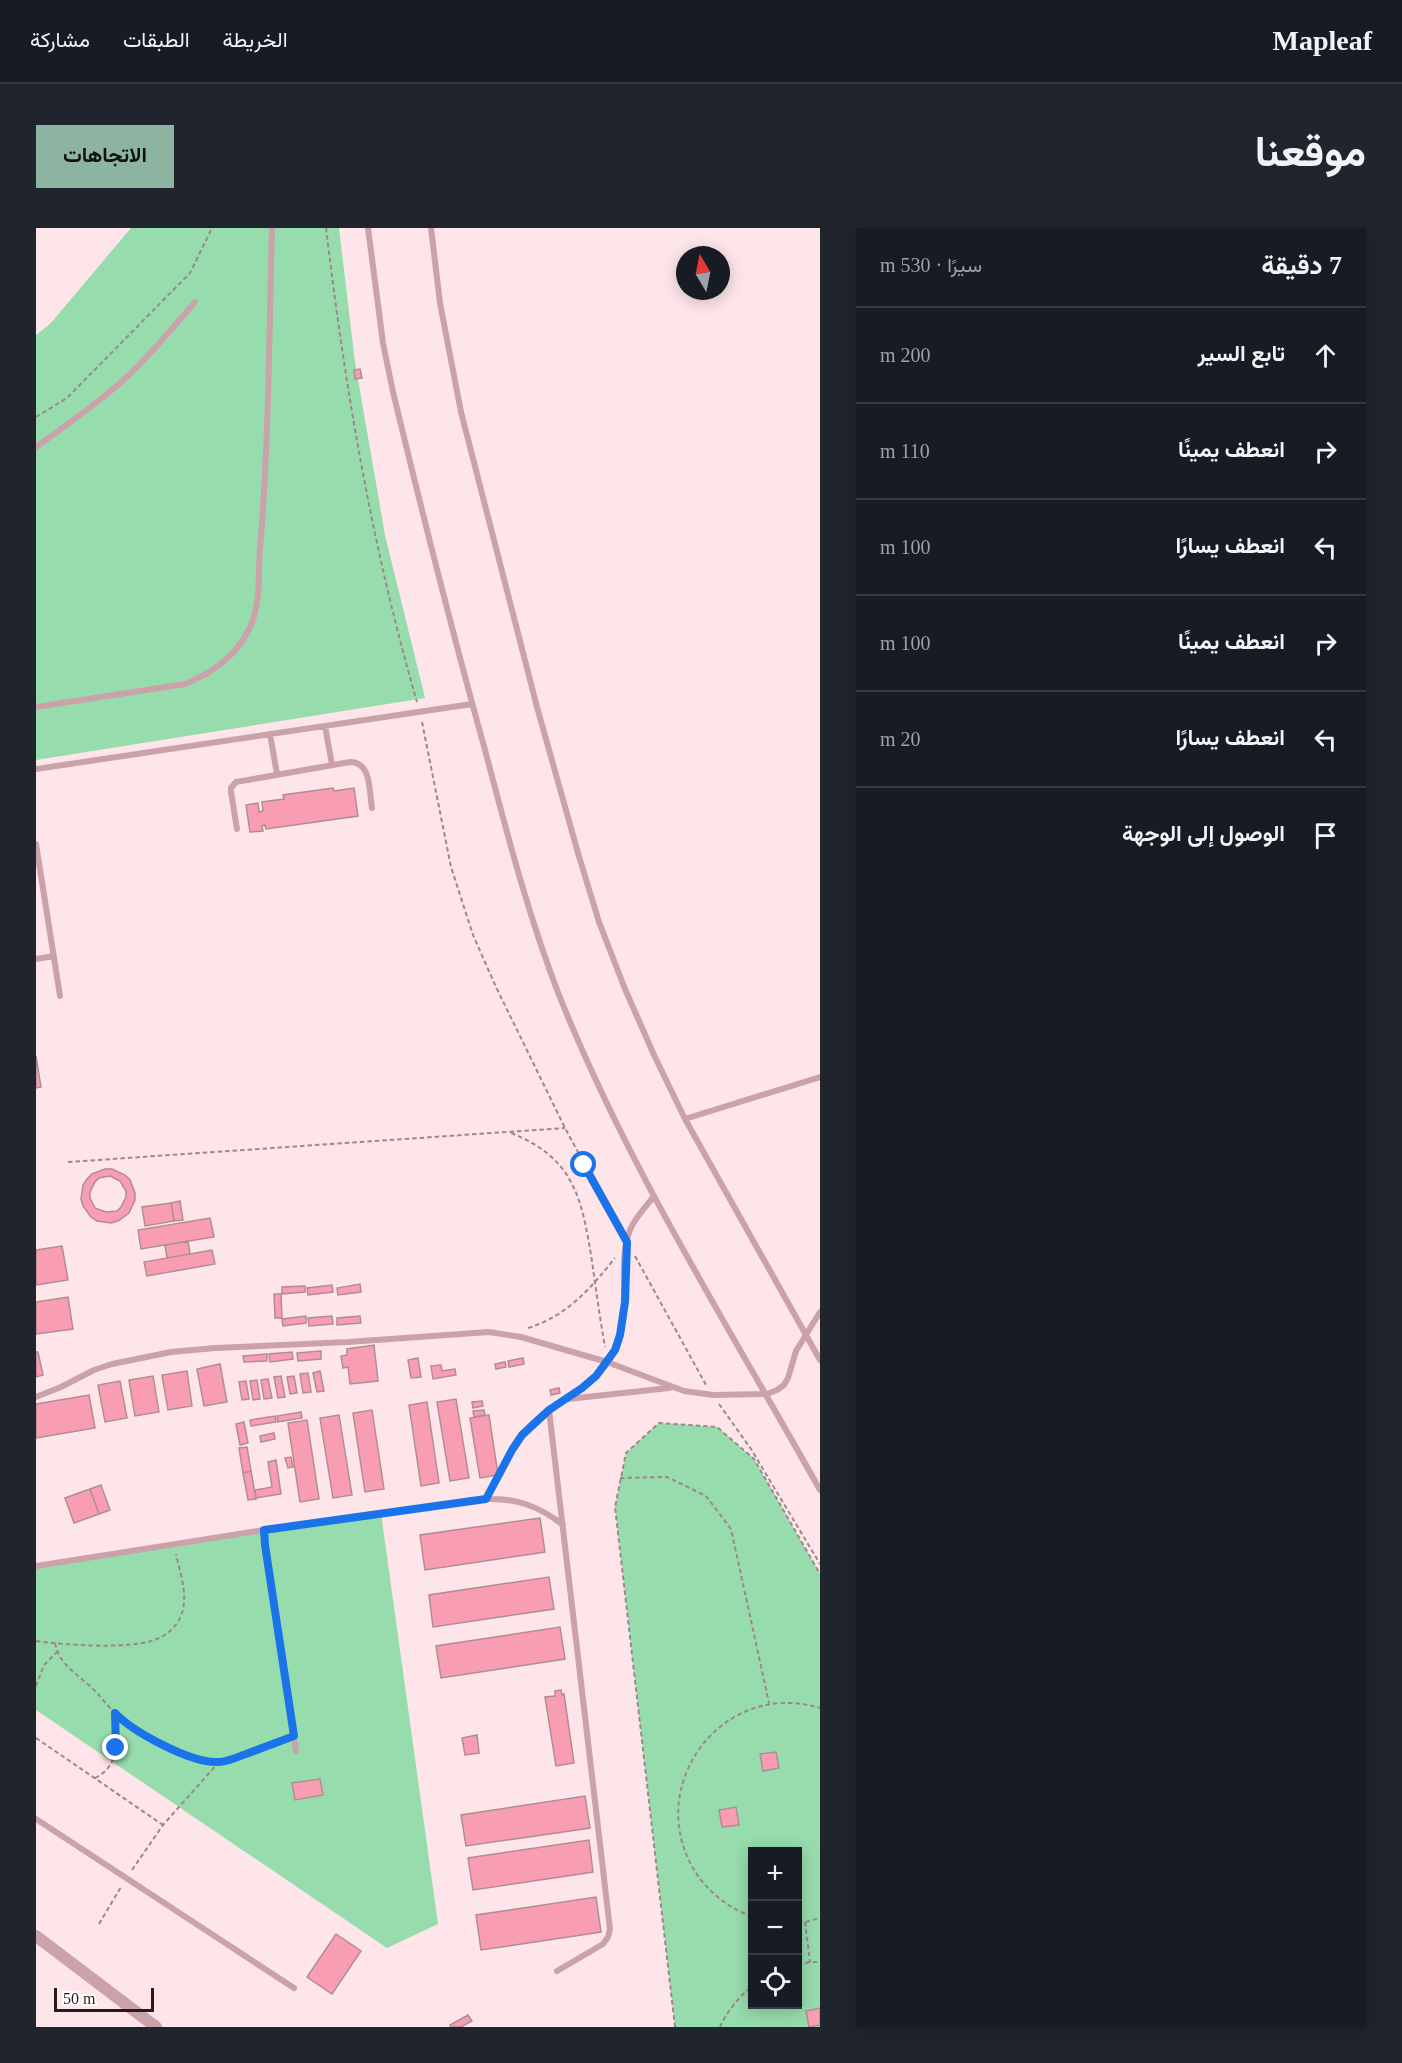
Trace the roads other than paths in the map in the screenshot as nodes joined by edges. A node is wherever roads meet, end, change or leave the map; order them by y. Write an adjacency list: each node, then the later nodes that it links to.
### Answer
1 (272, 228): 7 (lane)
2 (369, 228): 6 (lane)
3 (431, 228): 20 (lane)
4 (195, 302): 5 (lane)
5 (36, 447)
6 (472, 704): 8 (lane); 21 (lane)
7 (36, 707)
8 (325, 726): 9 (lane); 10 (lane)
9 (270, 734): 11 (lane); 12 (lane)
10 (332, 765): 12 (lane); 13 (lane)
11 (36, 769)
12 (277, 774): 14 (lane)
13 (372, 808)
14 (237, 829)
15 (36, 844): 16 (lane)
16 (54, 956): 17 (lane); 18 (lane)
17 (36, 959)
18 (60, 996)
19 (820, 1077): 20 (lane)
20 (685, 1119): 23 (lane)
21 (654, 1196): 25 (lane); 27 (lane)
22 (820, 1312): 23 (lane)
23 (806, 1334): 24 (lane); 27 (lane)
24 (820, 1360)
25 (607, 1362): 26 (lane); 28 (lane); 29 (lane)
26 (672, 1388): 27 (lane); 29 (lane)
27 (766, 1394): 31 (lane)
28 (36, 1397)
29 (568, 1399): 30 (lane)
30 (549, 1410): 32 (lane); 33 (lane)
31 (820, 1490)
32 (486, 1499): 33 (lane); 34 (lane)
33 (562, 1525): 39 (lane)
34 (264, 1530): 35 (lane); 36 (lane)
35 (36, 1566)
36 (296, 1751)
37 (36, 1819): 40 (lane)
38 (36, 1936): 41 (street)
39 (557, 1971)
40 (294, 1988)
41 (156, 2027)

